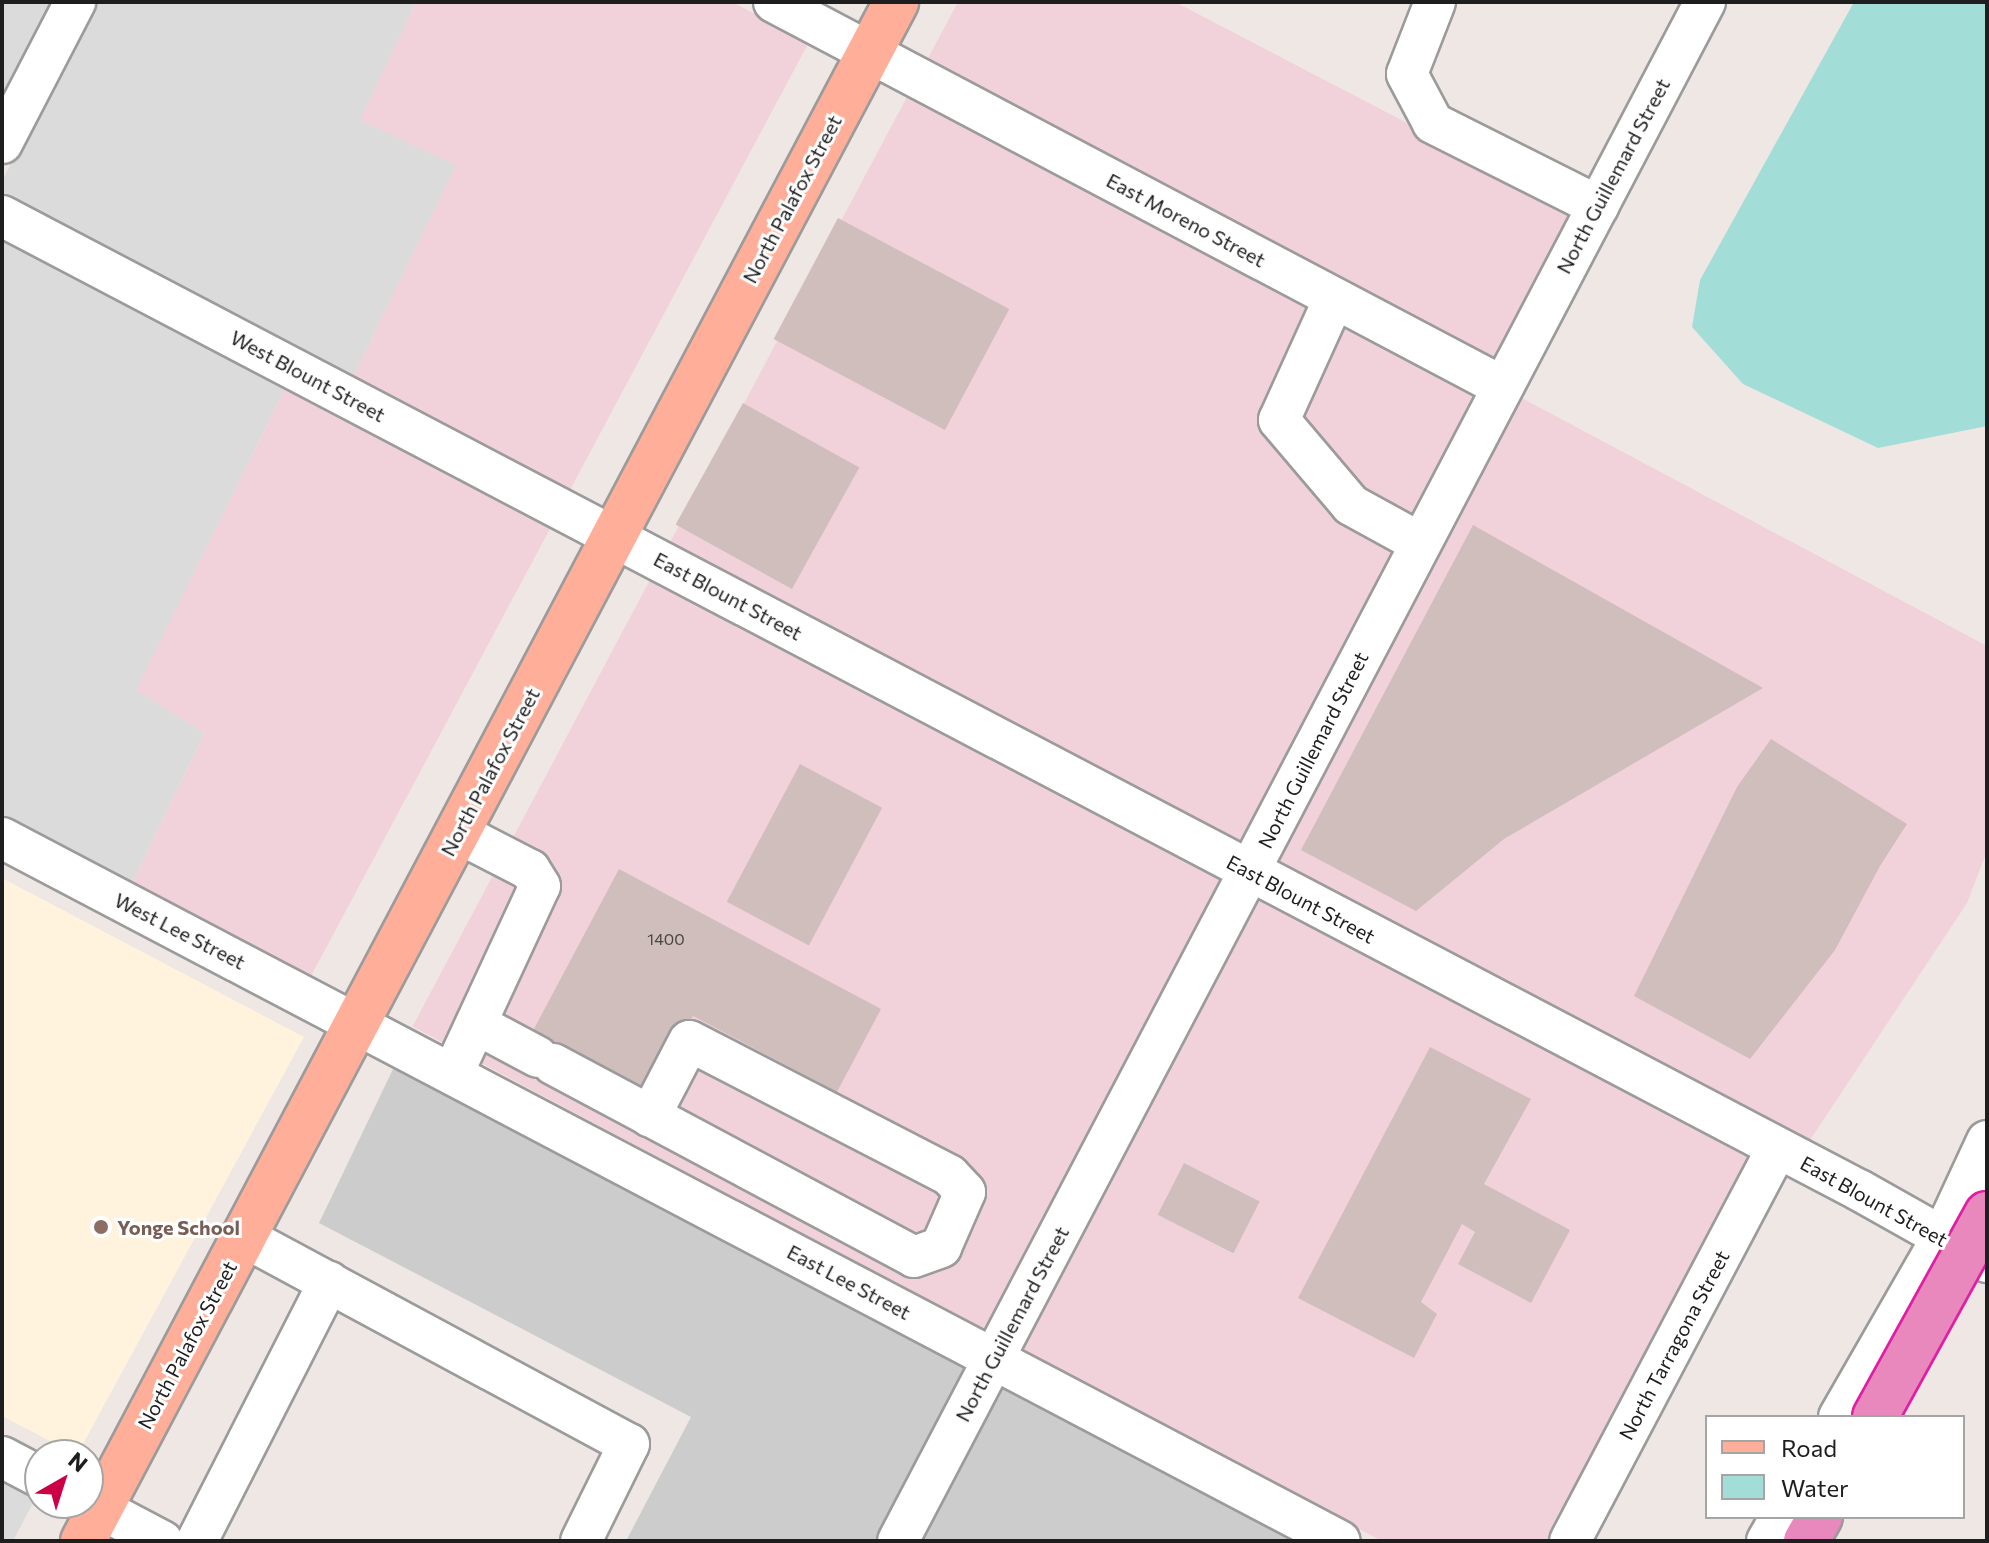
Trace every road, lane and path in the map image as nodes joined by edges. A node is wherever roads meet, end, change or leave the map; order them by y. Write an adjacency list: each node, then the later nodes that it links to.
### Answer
1 (75, 2): 7 (street)
2 (774, 2): 6 (street, East Moreno Street)
3 (896, 2): 6 (main road, North Palafox Street)
4 (1435, 2): 8 (street)
5 (1695, 5): 8 (street, North Guillemard Street)
6 (869, 52): 10 (street, East Moreno Street); 12 (main road, North Palafox Street)
7 (2, 143)
8 (1598, 206): 11 (street, North Guillemard Street)
9 (2, 216): 12 (street, West Blount Street)
10 (1334, 299): 11 (street, East Moreno Street); 13 (street)
11 (1503, 387): 13 (street, North Guillemard Street)
12 (615, 536): 14 (main road, North Palafox Street); 16 (street, East Blount Street)
13 (1420, 543): 16 (street, North Guillemard Street)
14 (458, 833): 17 (main road, North Palafox Street); 18 (street)
15 (2, 838): 17 (street, West Lee Street)
16 (1250, 872): 22 (street, East Blount Street); 30 (street, North Guillemard Street)
17 (358, 1023): 19 (street, East Lee Street); 24 (main road, North Palafox Street)
18 (476, 1024): 19 (street); 20 (street)
19 (453, 1073): 29 (street, East Lee Street)
20 (650, 1116): 26 (street); 26 (street)
21 (1987, 1141): 25 (street)
22 (1777, 1148): 25 (street, East Blount Street); 44 (street, North Tarragona Street)
23 (1987, 1214): 32 (highway, bridge)
24 (244, 1237): 28 (street); 35 (main road, North Palafox Street)
25 (1942, 1238): 27 (street, East Blount Street); 31 (street)
26 (914, 1257): 29 (street)
27 (1987, 1262)
28 (329, 1282): 40 (street); 41 (street)
29 (891, 1305): 30 (street, East Lee Street)
30 (994, 1359): 42 (street, North Guillemard Street); 43 (street, East Lee Street)
31 (1840, 1415)
32 (1876, 1415)
33 (2, 1457): 34 (street)
34 (24, 1469)
35 (104, 1492)
36 (96, 1519): 39 (street)
37 (1780, 1519): 45 (street)
38 (1819, 1519): 46 (highway)
39 (162, 1541)
40 (197, 1541)
41 (581, 1541)
42 (898, 1541)
43 (1340, 1541)
44 (1570, 1541)
45 (1767, 1541)
46 (1806, 1541)

